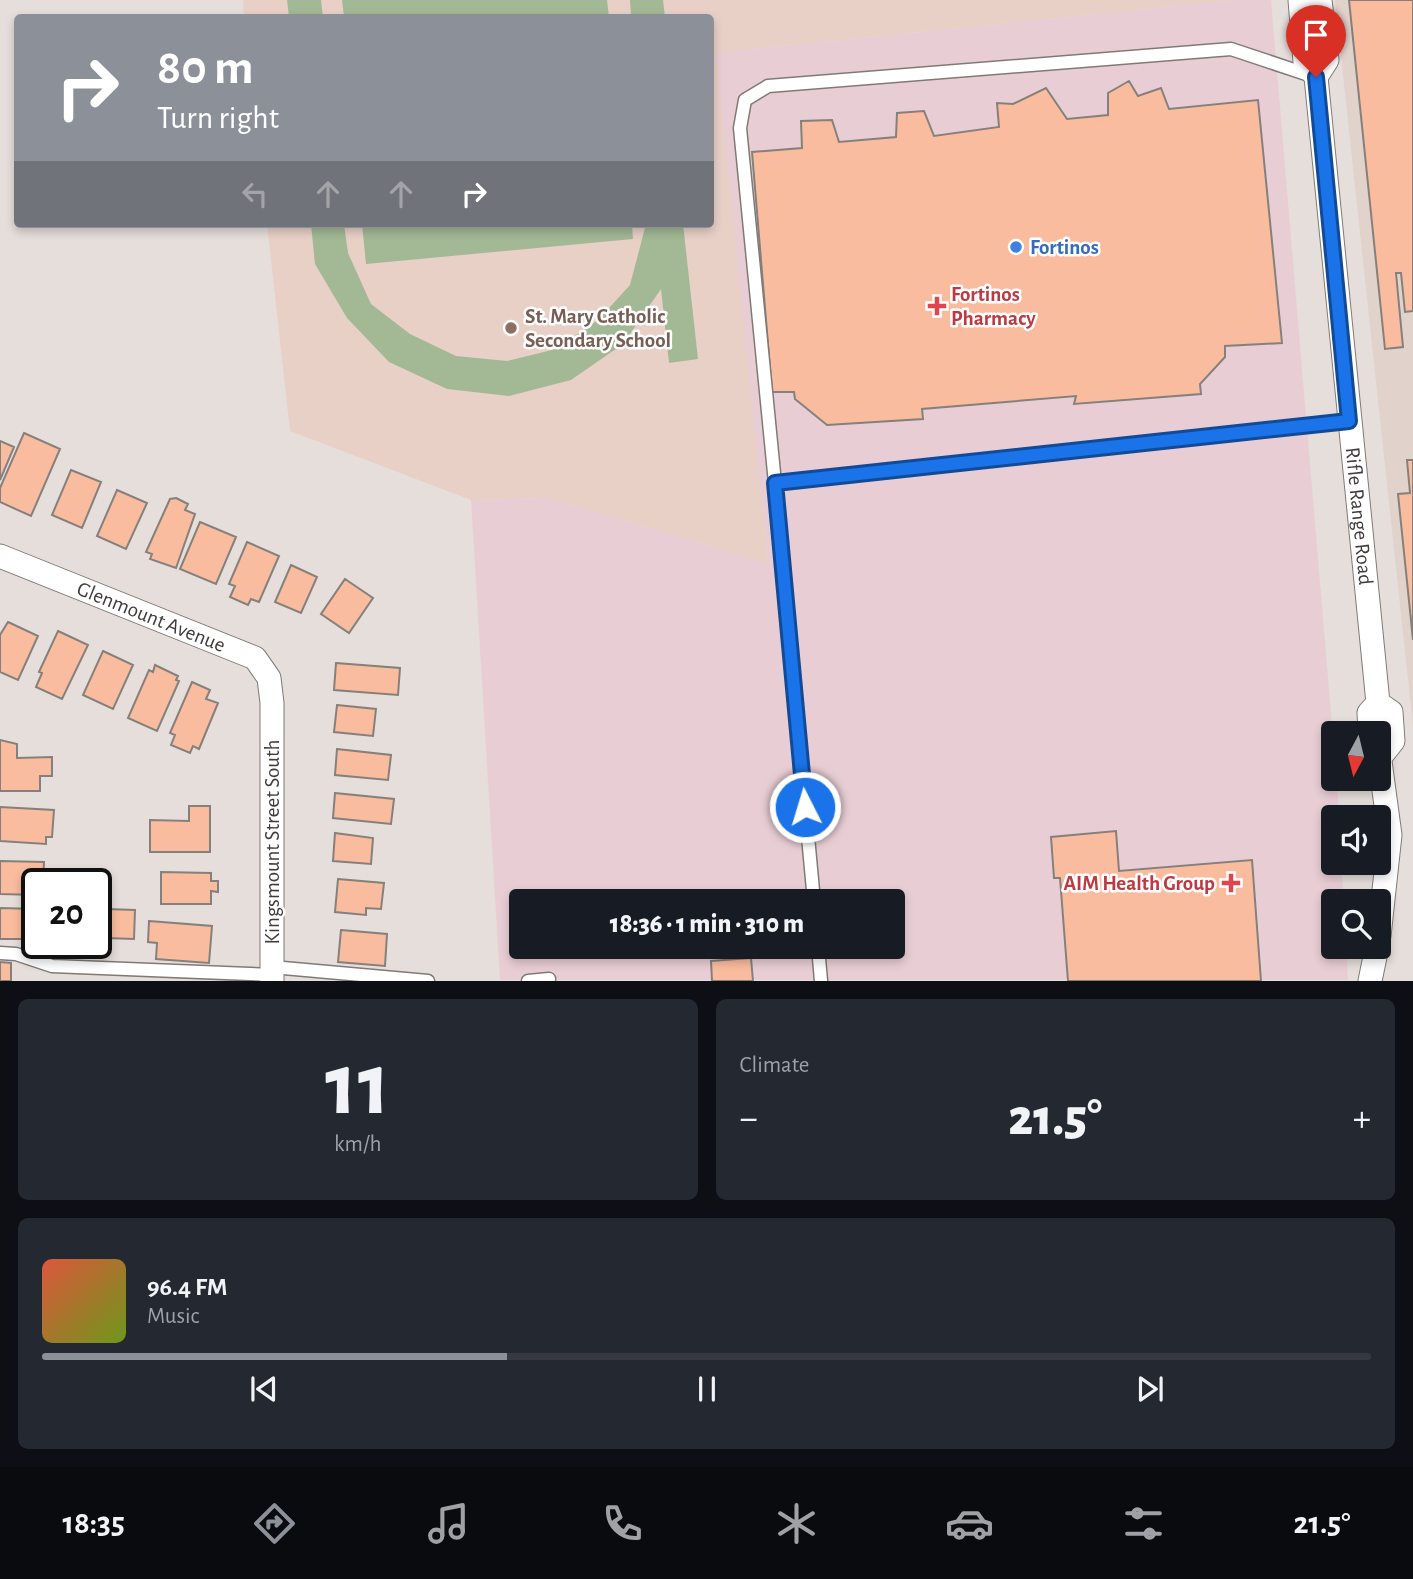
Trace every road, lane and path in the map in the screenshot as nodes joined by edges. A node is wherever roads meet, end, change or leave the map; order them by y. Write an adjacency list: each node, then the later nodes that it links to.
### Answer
1 (1300, 0): 3 (street, Rifle Range Road)
2 (1320, 0): 3 (street, Rifle Range Road)
3 (1316, 77): 4 (street, Rifle Range Road); 5 (lane)
4 (1349, 421): 5 (lane); 8 (street, Rifle Range Road)
5 (775, 483): 12 (lane)
6 (0, 556): 7 (street, Glenmount Avenue)
7 (272, 703): 17 (street, Kingsmount Street South)
8 (1378, 703): 9 (street, Rifle Range Road); 10 (street, Rifle Range Road)
9 (1369, 721)
10 (1391, 742)
11 (1384, 791): 13 (street, Rifle Range Road)
12 (813, 889)
13 (1384, 889)
14 (0, 953): 17 (lane)
15 (819, 959): 21 (lane)
16 (1375, 959): 22 (street)
17 (272, 974): 19 (lane)
18 (549, 979): 20 (lane)
19 (428, 981)
20 (528, 981)
21 (821, 981)
22 (1370, 981)

